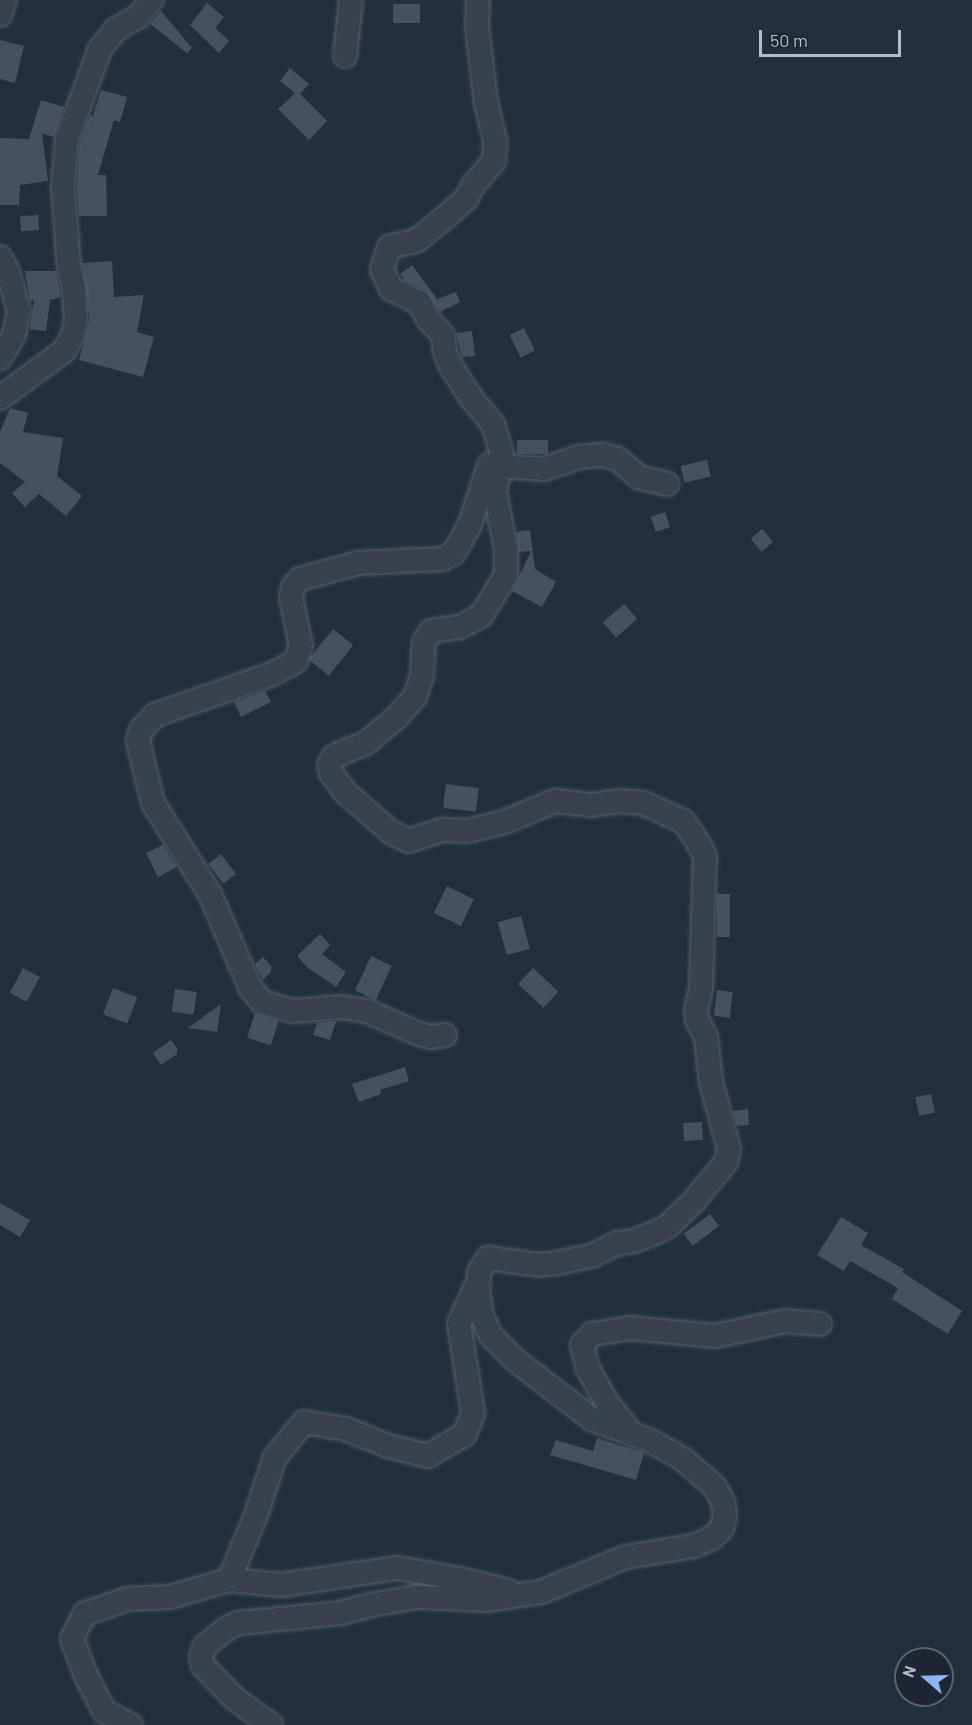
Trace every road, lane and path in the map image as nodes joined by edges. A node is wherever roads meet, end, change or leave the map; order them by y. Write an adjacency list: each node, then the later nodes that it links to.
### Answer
1 (5, 0): 5 (street)
2 (152, 0): 9 (street)
3 (351, 0): 6 (street)
4 (478, 0): 10 (street)
5 (0, 15)
6 (345, 56)
7 (0, 257): 8 (street)
8 (0, 358)
9 (0, 398)
10 (496, 431): 11 (street); 13 (street)
11 (501, 464): 12 (street); 14 (street)
12 (666, 484)
13 (445, 1035)
14 (477, 1282): 16 (street); 17 (street)
15 (820, 1324): 16 (street)
16 (631, 1433): 18 (street)
17 (229, 1580): 18 (street); 19 (street)
18 (525, 1596): 20 (street)
19 (131, 1725)
20 (271, 1725)

